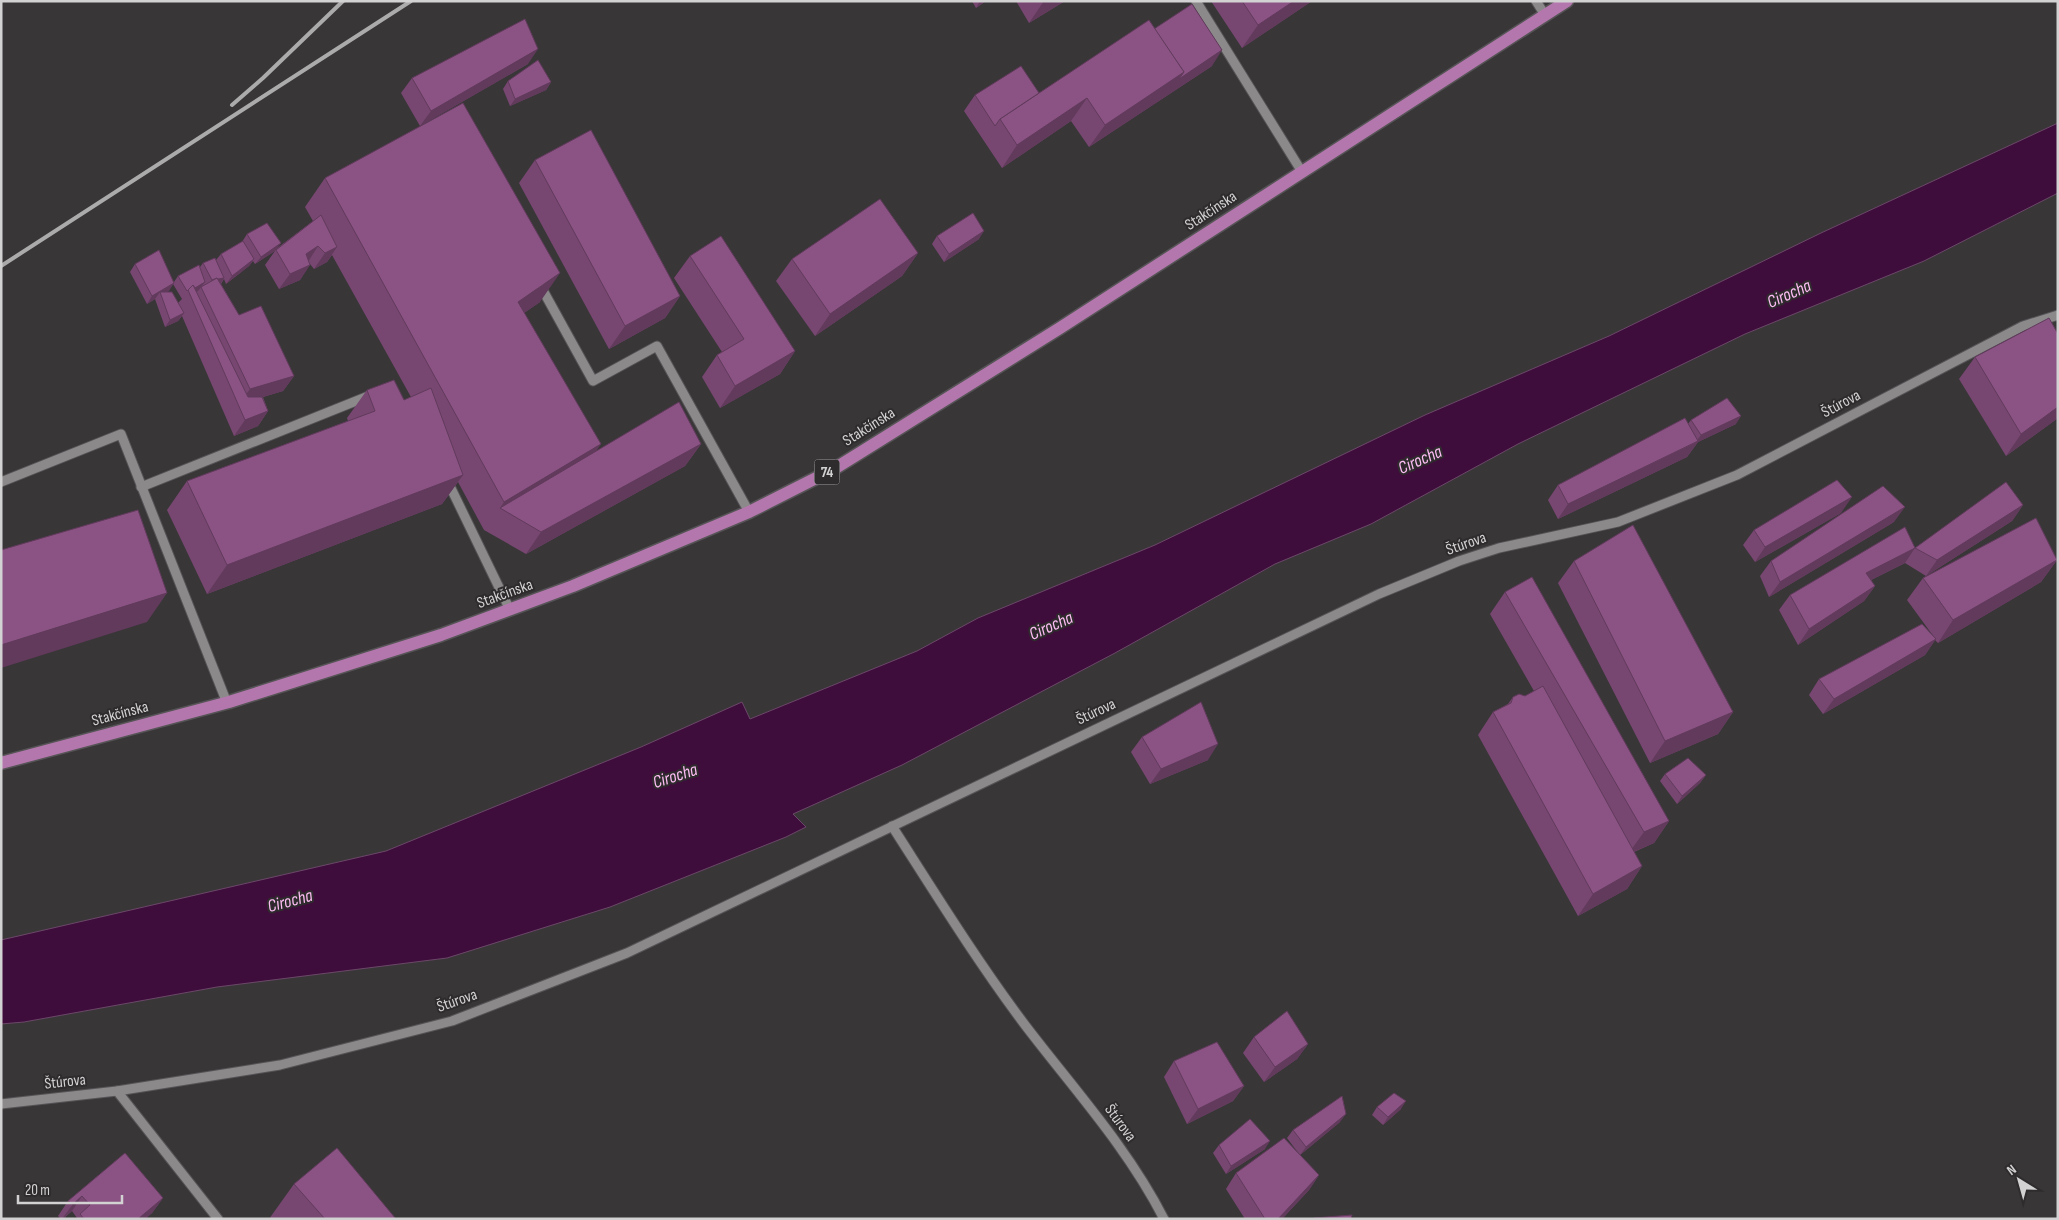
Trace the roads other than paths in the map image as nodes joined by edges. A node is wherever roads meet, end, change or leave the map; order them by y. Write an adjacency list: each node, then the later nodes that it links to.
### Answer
1 (1196, 1): 5 (street)
2 (1536, 1): 4 (street)
3 (1567, 1): 4 (main road, Stakčínska / 74)
4 (1545, 16): 5 (main road, Stakčínska / 74)
5 (1302, 172): 12 (main road, Stakčínska / 74)
6 (536, 278): 12 (street)
7 (2058, 316): 16 (street, Štúrova)
8 (384, 390): 11 (street)
9 (443, 472): 13 (street)
10 (1, 482): 11 (street)
11 (141, 487): 14 (street)
12 (749, 512): 13 (main road, Stakčínska / 74)
13 (510, 610): 14 (main road, Stakčínska / 74)
14 (227, 702): 15 (main road, Stakčínska / 74)
15 (1, 763)
16 (892, 826): 17 (street, Štúrova); 20 (street, Štúrova)
17 (117, 1091): 18 (street, Štúrova); 19 (street)
18 (1, 1104)
19 (218, 1219)
20 (1164, 1219)

